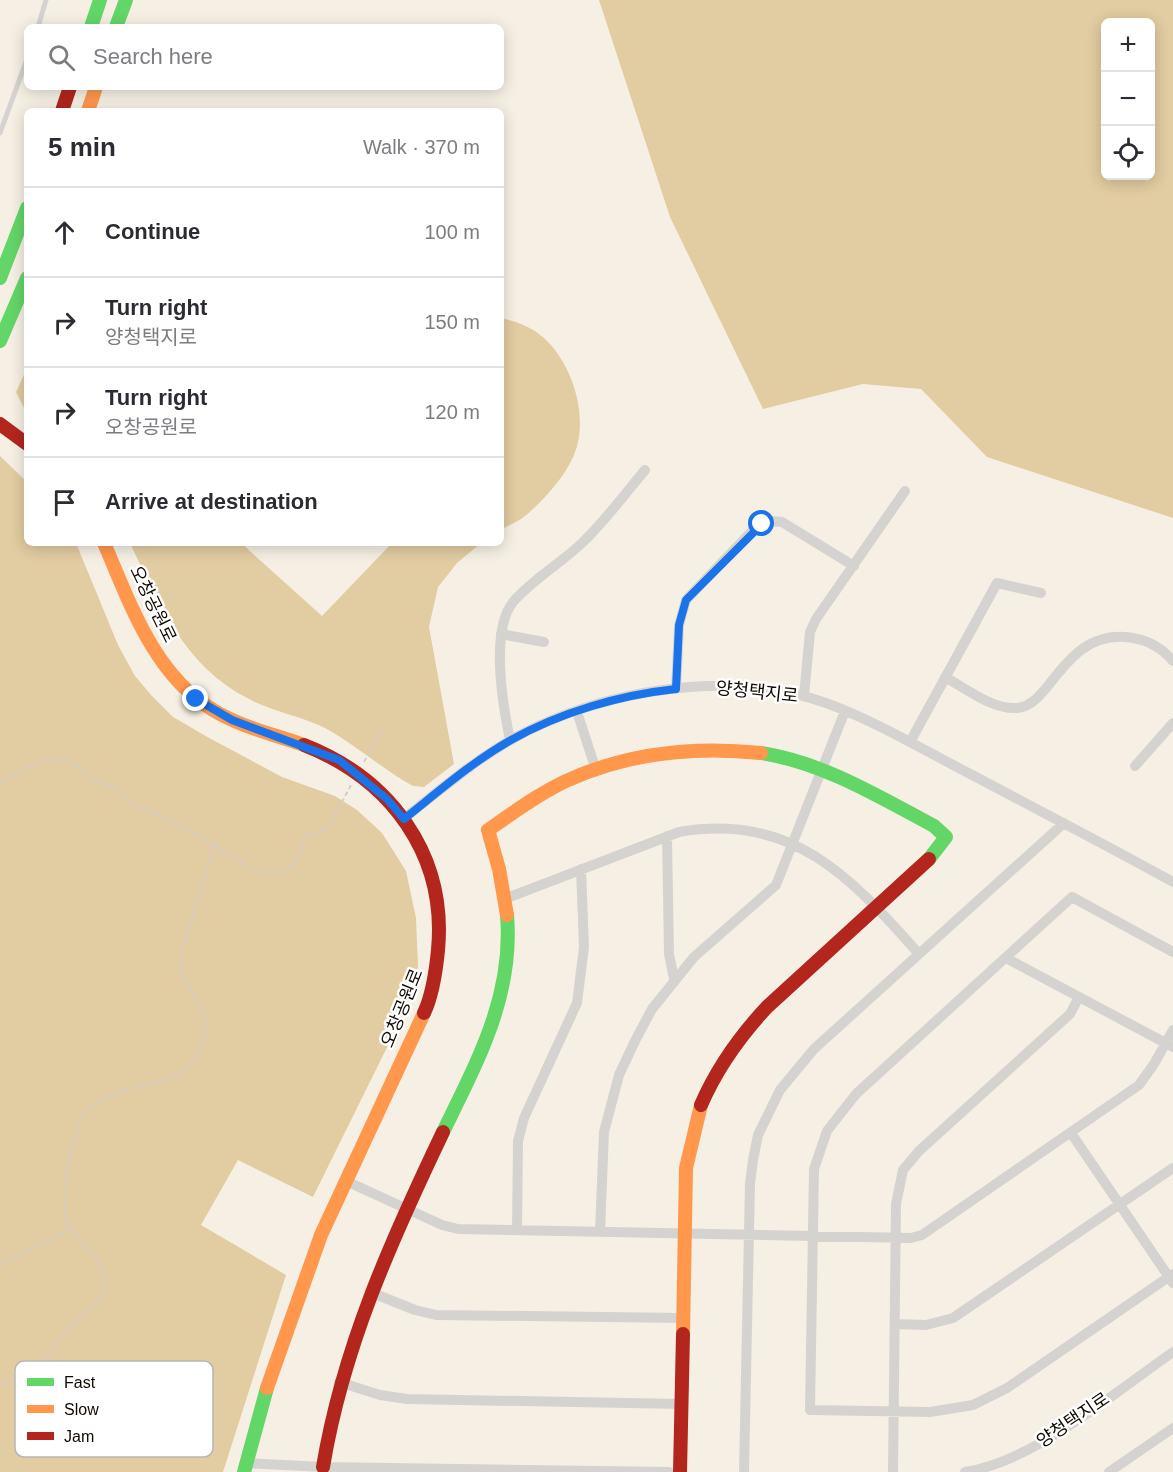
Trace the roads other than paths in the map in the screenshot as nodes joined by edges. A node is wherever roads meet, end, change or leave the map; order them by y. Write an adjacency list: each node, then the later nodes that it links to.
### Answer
1 (46, 0): 4 (lane)
2 (100, 0): 5 (street)
3 (126, 0): 6 (street)
4 (39, 24)
5 (92, 24)
6 (117, 24)
7 (24, 67): 12 (lane)
8 (69, 90): 10 (street)
9 (95, 90): 11 (street)
10 (63, 108)
11 (89, 108)
12 (0, 133)
13 (24, 216): 14 (street)
14 (0, 278)
15 (24, 285): 16 (street)
16 (0, 341)
17 (0, 424): 18 (street)
18 (24, 442)
19 (645, 470): 24 (street)
20 (905, 491): 22 (street)
21 (105, 546): 38 (street, 오창공원로)
22 (854, 566): 28 (street); 29 (street)
23 (1041, 593): 27 (street)
24 (501, 634): 25 (street); 33 (street)
25 (544, 642)
26 (1173, 661): 27 (street)
27 (945, 677): 34 (street)
28 (676, 689): 29 (street, 양청택지로); 31 (street, 양청택지로)
29 (804, 696): 30 (street, 양청택지로)
30 (846, 711): 34 (street, 양청택지로); 36 (street)
31 (577, 712): 33 (street, 양청택지로); 37 (street)
32 (1173, 723): 35 (street)
33 (510, 740): 38 (street, 양청택지로)
34 (910, 742): 39 (street, 양청택지로)
35 (1135, 766)
36 (822, 769): 37 (street); 41 (street); 45 (street)
37 (596, 770): 44 (street)
38 (404, 819): 55 (street, 오창공원로)
39 (1064, 823): 43 (street, 양청택지로); 47 (street)
40 (667, 836): 41 (street); 42 (street); 49 (street)
41 (793, 844): 45 (street); 49 (street)
42 (581, 869): 44 (street); 58 (street)
43 (1173, 882)
44 (507, 898): 57 (street)
45 (877, 906): 47 (street); 60 (street)
46 (1173, 952): 48 (street)
47 (918, 953): 61 (street)
48 (1006, 958): 50 (street); 62 (street)
49 (674, 979): 59 (street)
50 (1079, 997): 52 (street); 63 (street)
51 (1173, 1029): 52 (street)
52 (1169, 1045): 53 (street)
53 (1071, 1133): 56 (street); 63 (street)
54 (1173, 1168): 56 (street)
55 (346, 1181): 57 (street); 74 (street, 오창공원로)
56 (1120, 1205): 64 (street); 67 (street)
57 (406, 1209): 58 (street); 65 (street)
58 (517, 1230): 59 (street)
59 (600, 1232): 60 (street)
60 (684, 1234): 61 (street); 66 (street)
61 (748, 1235): 62 (street); 79 (street)
62 (812, 1236): 63 (street); 71 (street)
63 (896, 1238): 67 (street)
64 (1172, 1278): 71 (street)
65 (370, 1292): 66 (street); 69 (street)
66 (683, 1318): 70 (street)
67 (894, 1324): 71 (street)
68 (1173, 1352): 81 (street, 양청택지로)
69 (339, 1382): 70 (street); 73 (street)
70 (681, 1404): 78 (street)
71 (893, 1412): 80 (street)
72 (1173, 1428): 76 (street)
73 (323, 1467): 74 (street); 75 (street)
74 (245, 1468)
75 (492, 1470): 77 (street)
76 (1115, 1470)
77 (669, 1472)
78 (680, 1472)
79 (744, 1472)
80 (892, 1472)
81 (965, 1472)

